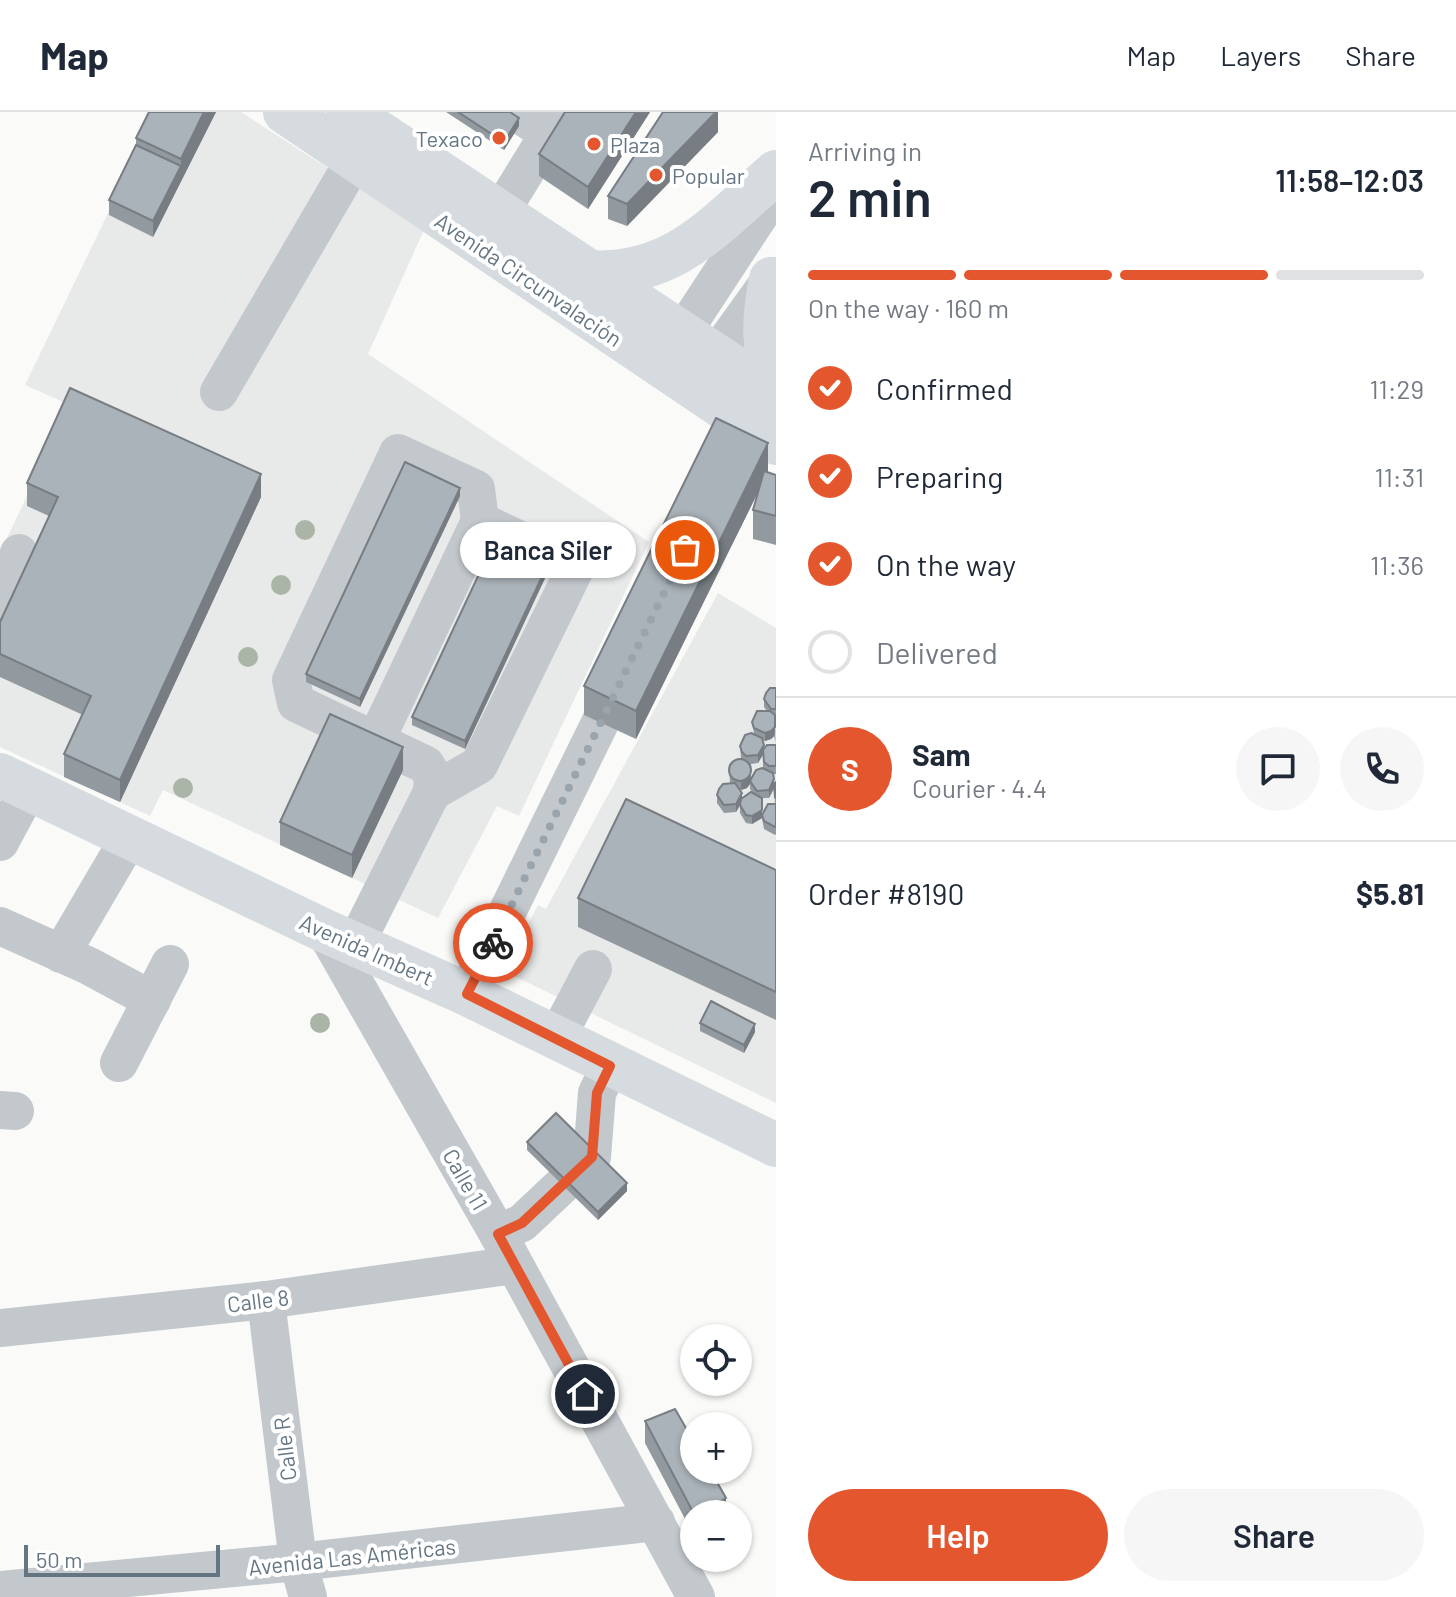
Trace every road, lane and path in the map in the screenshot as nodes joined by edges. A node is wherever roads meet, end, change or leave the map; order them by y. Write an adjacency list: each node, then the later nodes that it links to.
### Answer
1 (285, 112): 4 (main road, Avenida Circunvalación)
2 (515, 112): 3 (street)
3 (556, 123): 7 (street)
4 (365, 128): 7 (main road, Avenida Circunvalación); 10 (main road, Avenida Circunvalación); 12 (street)
5 (776, 172): 8 (main road)
6 (776, 190): 10 (street)
7 (500, 213): 8 (main road, Avenida Circunvalación)
8 (589, 272): 10 (main road, Avenida Circunvalación)
9 (773, 276): 10 (street); 11 (main road)
10 (690, 367): 13 (main road, Avenida Circunvalación); 14 (street); 15 (main road, Avenida Circunvalación)
11 (776, 382)
12 (219, 392)
13 (776, 395)
14 (714, 441)
15 (765, 456)
16 (480, 521): 20 (street); 20 (street); 22 (street)
17 (19, 553): 18 (street)
18 (0, 603)
19 (635, 651): 30 (street)
20 (376, 740): 22 (street)
21 (14, 781): 23 (main road, Avenida Imbert); 24 (street)
22 (432, 792): 26 (street)
23 (131, 835): 26 (main road, Avenida Imbert); 27 (street)
24 (0, 842)
25 (0, 926): 27 (street)
26 (340, 938): 30 (main road, Avenida Imbert); 36 (street, Calle 11)
27 (61, 954): 31 (street)
28 (170, 964): 31 (street)
29 (593, 969): 32 (street)
30 (467, 994): 32 (main road, Avenida Imbert)
31 (152, 1000): 33 (street)
32 (556, 1039): 34 (main road, Avenida Imbert)
33 (119, 1063)
34 (610, 1066): 35 (main road, Avenida Imbert); 36 (street)
35 (776, 1145)
36 (506, 1250): 37 (street, Calle 8); 39 (street, Calle 11)
37 (266, 1300): 38 (street, Calle 8); 40 (street, Calle R)
38 (0, 1328)
39 (656, 1522): 40 (street, Avenida Las Américas); 42 (street, Calle 11)
40 (303, 1580): 41 (street, Avenida Las Américas)
41 (0, 1590)
42 (696, 1597)

